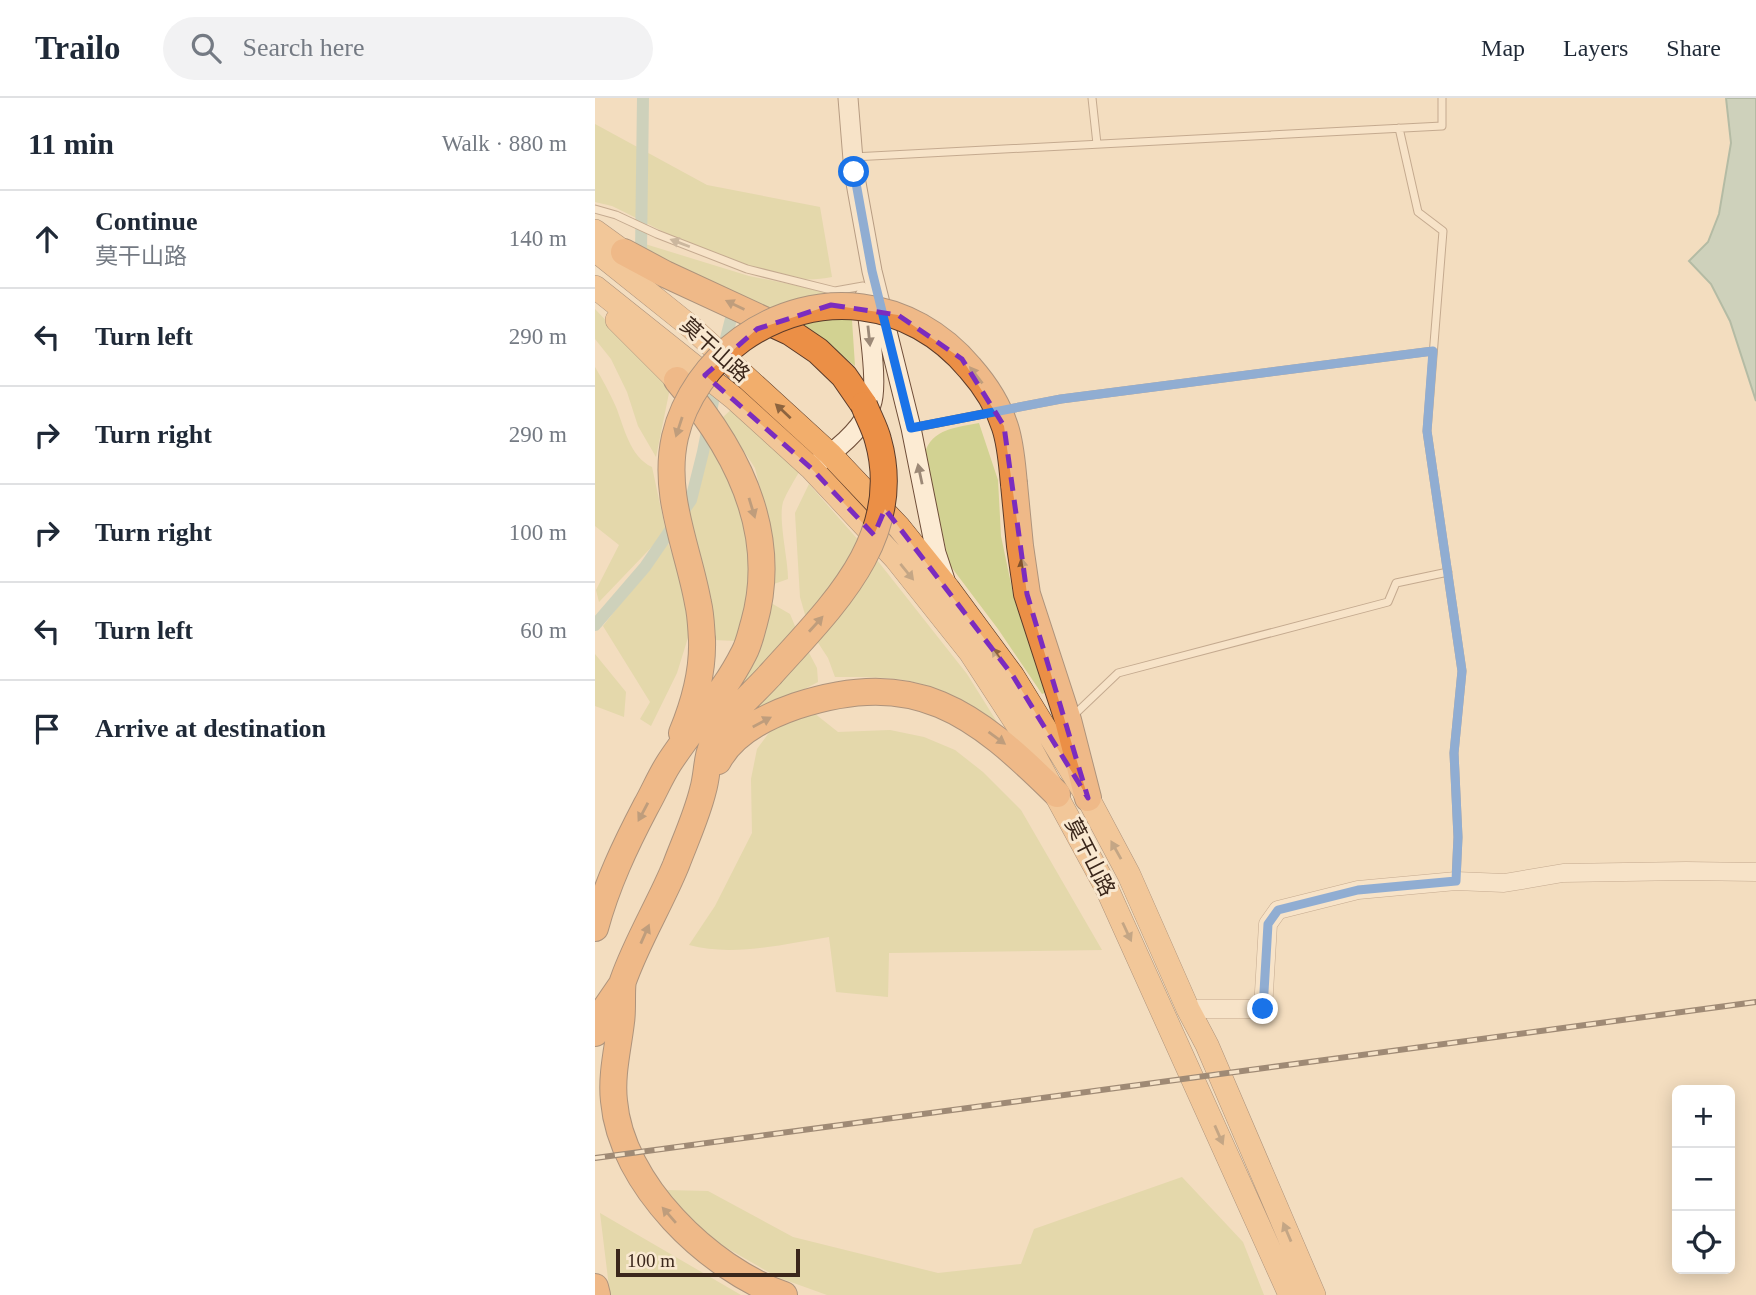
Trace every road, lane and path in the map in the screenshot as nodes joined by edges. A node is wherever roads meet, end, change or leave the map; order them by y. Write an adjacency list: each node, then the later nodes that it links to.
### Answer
1 (839, 98): 12 (main road)
2 (848, 98): 7 (main road, 莫干山路)
3 (1092, 98): 6 (lane)
4 (1442, 98): 5 (lane)
5 (1399, 128): 6 (lane); 15 (lane)
6 (1097, 144): 7 (lane)
7 (853, 157): 17 (main road, 莫干山路)
8 (595, 209): 12 (lane, one-way to 8)
9 (595, 231): 11 (highway)
10 (595, 250): 18 (highway, 莫干山路, one-way to 10)
11 (624, 252): 24 (highway, one-way to 11, bridge)
12 (863, 286): 18 (main road, one-way to 18)
13 (595, 287): 16 (highway, 莫干山路)
14 (595, 298): 16 (highway)
15 (1433, 351): 17 (lane); 20 (lane)
16 (683, 371): 19 (highway, 莫干山路); 23 (highway, one-way to 23)
17 (911, 428): 21 (main road, 莫干山路, one-way to 17)
18 (830, 454): 19 (main road); 21 (highway, 莫干山路)
19 (811, 468): 25 (highway, 莫干山路, one-way to 25)
20 (1448, 572): 22 (lane); 28 (lane)
21 (948, 588): 26 (highway, 莫干山路, one-way to 21)
22 (1069, 720): 23 (highway, one-way to 23, bridge); 26 (highway)
23 (668, 764): 29 (highway, one-way to 29)
24 (703, 790): 25 (highway, one-way to 25); 30 (highway, one-way to 24)
25 (1057, 793): 36 (highway, 莫干山路, one-way to 36)
26 (1088, 798): 31 (highway, 莫干山路, one-way to 26)
27 (1756, 872): 28 (street)
28 (1456, 881): 31 (street)
29 (595, 928)
30 (622, 984): 32 (highway); 35 (highway, one-way to 30)
31 (1188, 1009): 37 (highway, 莫干山路, one-way to 31)
32 (595, 1033)
33 (595, 1287): 34 (highway)
34 (597, 1295)
35 (784, 1295)
36 (1290, 1295)
37 (1314, 1295)

